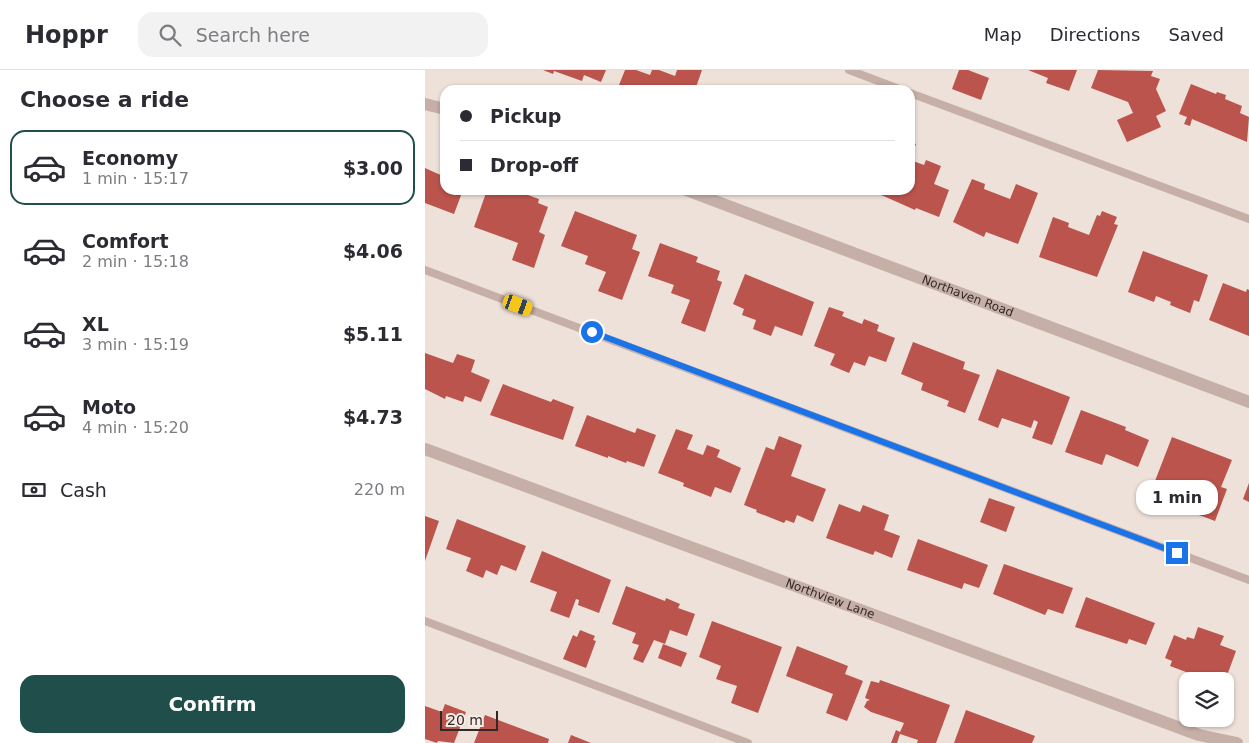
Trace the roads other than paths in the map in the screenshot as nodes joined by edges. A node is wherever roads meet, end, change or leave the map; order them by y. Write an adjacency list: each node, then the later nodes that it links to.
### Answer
1 (849, 70): 2 (lane)
2 (889, 85)
3 (915, 95): 7 (lane)
4 (425, 104): 5 (street)
5 (440, 108)
6 (699, 195): 9 (street, Northaven Road)
7 (1249, 219)
8 (425, 270): 11 (lane)
9 (1249, 402)
10 (425, 449): 14 (street, Northview Lane)
11 (1249, 580)
12 (425, 621): 13 (lane)
13 (748, 743)
14 (1237, 743)

